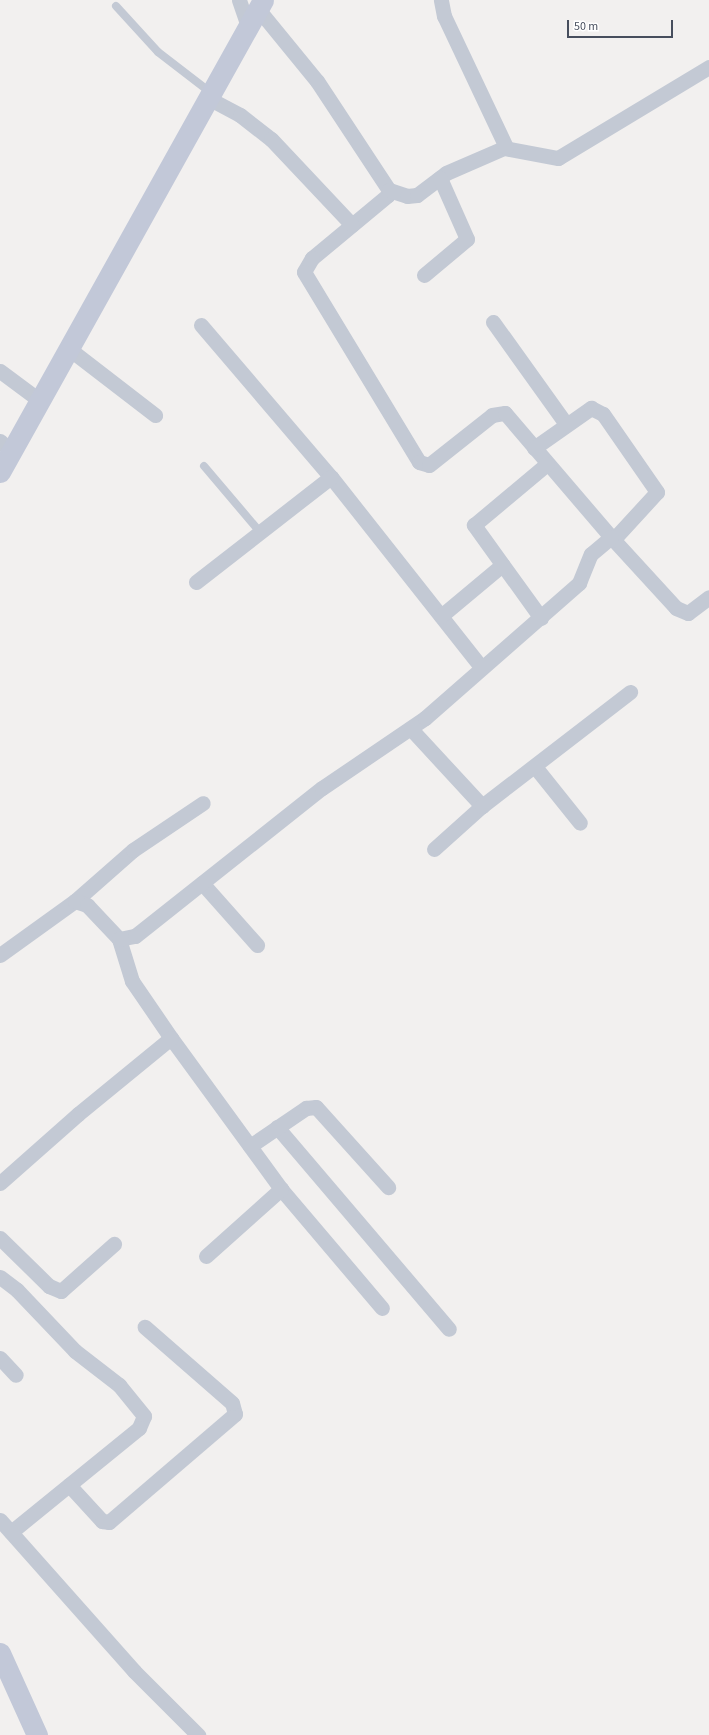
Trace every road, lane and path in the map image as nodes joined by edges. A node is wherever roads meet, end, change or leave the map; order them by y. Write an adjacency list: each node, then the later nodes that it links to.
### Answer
1 (239, 0): 4 (street)
2 (441, 0): 7 (street)
3 (116, 6): 6 (lane)
4 (256, 12): 6 (street); 9 (street)
5 (709, 67): 7 (street)
6 (209, 95): 10 (street); 14 (street)
7 (504, 148): 8 (street)
8 (440, 178): 9 (street); 11 (street)
9 (390, 190): 10 (street)
10 (352, 225): 20 (street)
11 (424, 274)
12 (493, 322): 18 (street)
13 (201, 326): 24 (street)
14 (68, 348): 16 (street); 17 (street)
15 (0, 371): 16 (street)
16 (39, 400): 19 (street)
17 (155, 415)
18 (566, 424): 20 (street); 26 (street)
19 (6, 446): 23 (street)
20 (534, 448): 21 (street)
21 (547, 464): 26 (street); 27 (street)
22 (204, 466): 25 (lane)
23 (0, 472)
24 (331, 477): 25 (street); 30 (street)
25 (260, 532): 28 (street)
26 (612, 539): 29 (street); 31 (street)
27 (502, 565): 30 (street); 31 (street)
28 (196, 582)
29 (709, 597)
30 (441, 616): 32 (street)
31 (541, 618): 32 (street)
32 (480, 666): 34 (street)
33 (630, 692): 35 (street)
34 (411, 729): 37 (street); 40 (street)
35 (536, 768): 37 (street); 38 (street)
36 (203, 802): 41 (street)
37 (482, 806): 39 (street)
38 (580, 823)
39 (434, 849)
40 (202, 883): 42 (street); 43 (street)
41 (75, 901): 42 (street); 44 (street)
42 (119, 939): 45 (street)
43 (257, 945)
44 (0, 955)
45 (171, 1038): 47 (street); 48 (street)
46 (277, 1128): 47 (street); 49 (street); 57 (street)
47 (250, 1146): 50 (street)
48 (0, 1183)
49 (388, 1187)
50 (281, 1189): 53 (street); 55 (street)
51 (0, 1238): 52 (street)
52 (114, 1244)
53 (206, 1256)
54 (0, 1277): 60 (street)
55 (382, 1308)
56 (145, 1327): 60 (street)
57 (449, 1329)
58 (0, 1358): 59 (street)
59 (16, 1375)
60 (69, 1485): 62 (street)
61 (0, 1520): 62 (street)
62 (11, 1532): 65 (street)
63 (0, 1654): 64 (street)
64 (37, 1735)
65 (198, 1735)

